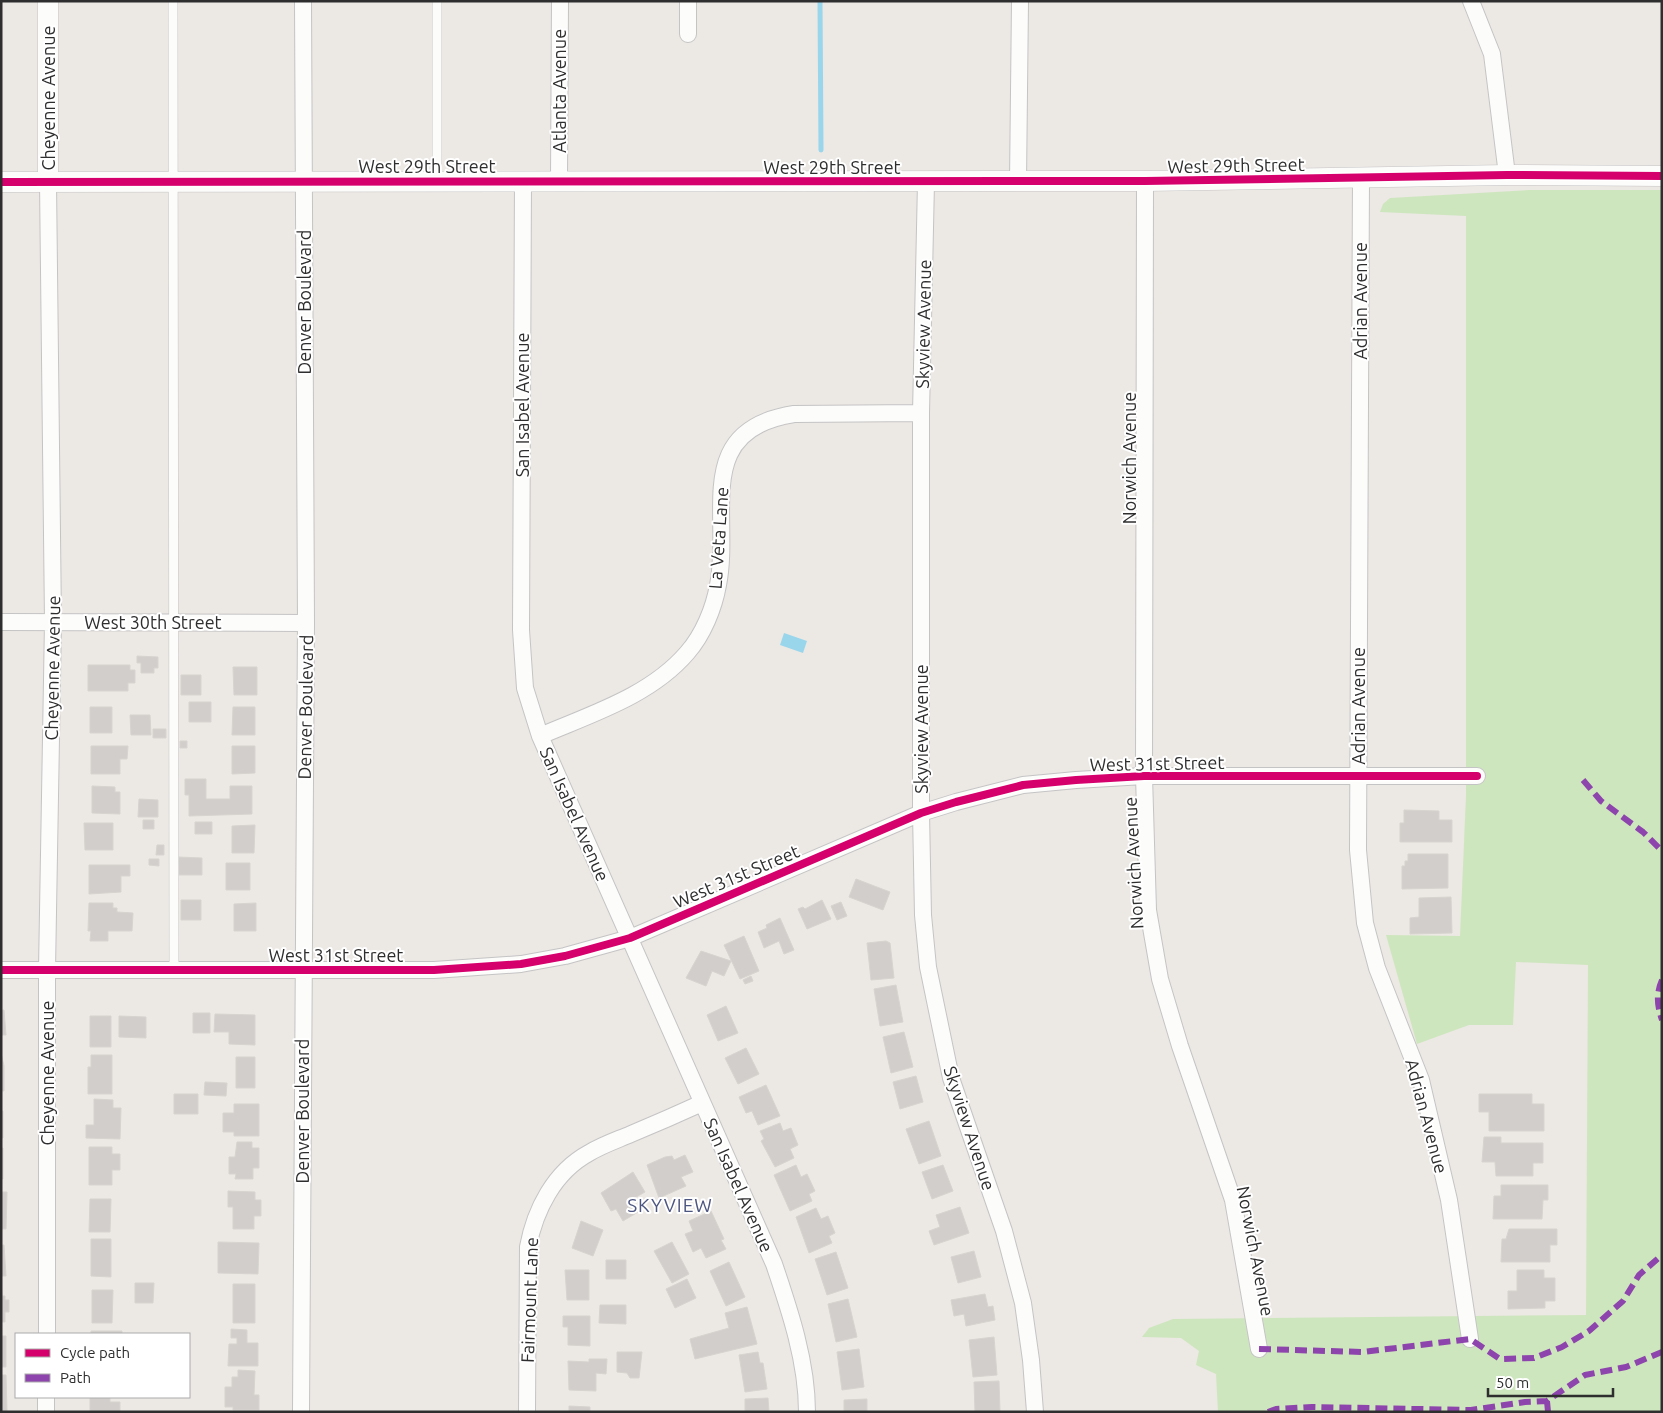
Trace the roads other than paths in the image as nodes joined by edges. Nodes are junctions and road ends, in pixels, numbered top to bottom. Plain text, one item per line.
1 (48, 1) edge
2 (173, 1) edge
3 (303, 1) edge
4 (437, 1) edge
5 (560, 1) edge
6 (688, 1) edge
7 (1020, 1) edge
8 (1471, 1) edge
9 (688, 34) dead end
10 (1507, 175) junction
11 (1662, 176) edge
12 (1361, 177) junction
13 (559, 180) junction
14 (173, 181) junction
15 (303, 181) junction
16 (437, 181) junction
17 (523, 181) junction
18 (1, 182) edge
19 (48, 182) junction
20 (926, 182) junction
21 (1018, 182) junction
22 (1145, 182) junction
23 (922, 413) junction
24 (1, 622) edge
25 (53, 622) junction
26 (175, 623) junction
27 (306, 623) junction
28 (540, 736) junction
29 (1144, 776) junction
30 (1477, 776) dead end
31 (1358, 778) junction
32 (921, 813) junction
33 (630, 938) junction
34 (1, 970) edge
35 (47, 970) junction
36 (174, 970) junction
37 (302, 970) junction
38 (702, 1103) junction
39 (46, 1333) edge
40 (1470, 1340) dead end
41 (1259, 1349) dead end
42 (46, 1398) edge
43 (46, 1412) edge
44 (301, 1412) edge
45 (527, 1412) edge
46 (807, 1412) edge
47 (1035, 1412) edge

1 - 19 street, Cheyenne Avenue
2 - 14 lane
3 - 15 street, Denver Boulevard
4 - 16 lane
5 - 13 street, Atlanta Avenue
6 - 9 street
7 - 21 street
8 - 10 street
10 - 11 street, West 29th Street
10 - 12 street, West 29th Street
12 - 22 street, West 29th Street
12 - 31 street, Adrian Avenue
13 - 17 street, West 29th Street
13 - 20 street, West 29th Street
14 - 15 street, West 29th Street
14 - 19 street, West 29th Street
14 - 26 lane
15 - 16 street, West 29th Street
15 - 27 street, Denver Boulevard
16 - 17 street, West 29th Street
17 - 28 street, San Isabel Avenue
18 - 19 street, West 29th Street
19 - 25 street, Cheyenne Avenue
20 - 21 street, West 29th Street
20 - 23 street, Skyview Avenue
21 - 22 street, West 29th Street
22 - 29 street, Norwich Avenue
23 - 28 street, La Veta Lane
23 - 32 street, Skyview Avenue
24 - 25 street, West 30th Street
25 - 26 street, West 30th Street
25 - 35 street, Cheyenne Avenue
26 - 27 street, West 30th Street
26 - 36 lane
27 - 37 street, Denver Boulevard
28 - 33 street, San Isabel Avenue
29 - 31 street, West 31st Street
29 - 32 street, West 31st Street
29 - 41 street, Norwich Avenue
30 - 31 street, West 31st Street
31 - 40 street, Adrian Avenue
32 - 33 street, West 31st Street
32 - 47 street, Skyview Avenue
33 - 37 street, West 31st Street
33 - 38 street, San Isabel Avenue
34 - 35 street, West 31st Street
35 - 36 street, West 31st Street
35 - 39 street, Cheyenne Avenue
36 - 37 street, West 31st Street
37 - 44 street, Denver Boulevard
38 - 45 street, Fairmount Lane
38 - 46 street, San Isabel Avenue
42 - 43 street

